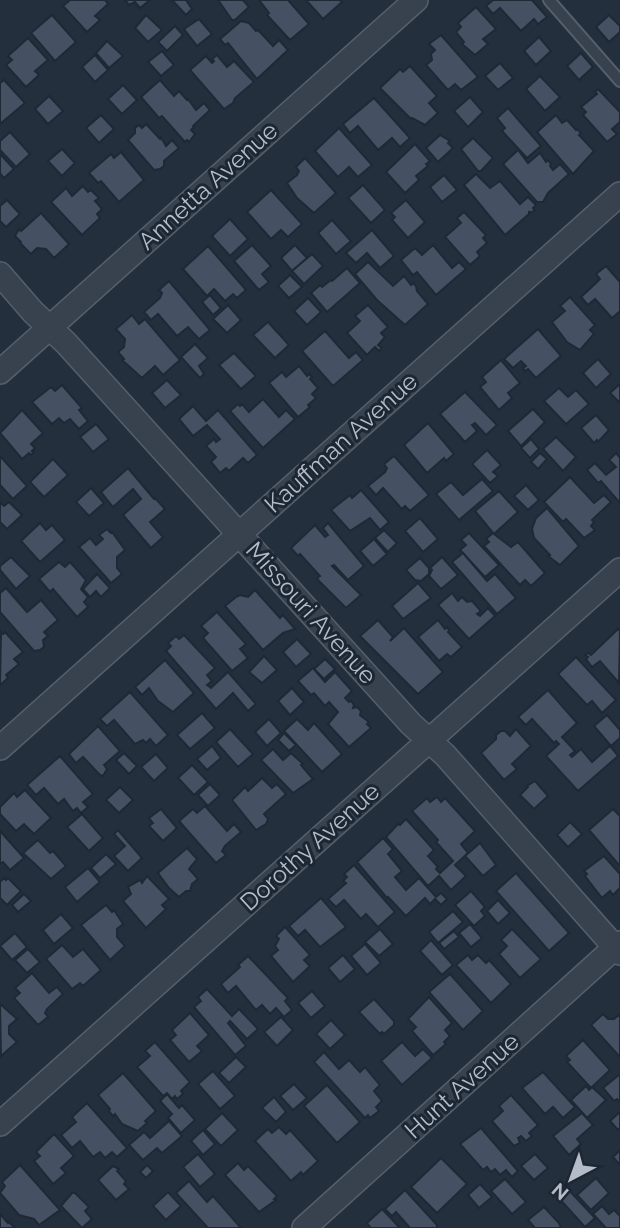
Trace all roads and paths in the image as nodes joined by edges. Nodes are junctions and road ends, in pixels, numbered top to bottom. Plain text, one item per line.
1 (416, 0) edge
2 (549, 0) edge
3 (620, 81) edge
4 (620, 194) edge
5 (0, 274) edge
6 (50, 327) junction
7 (0, 372) edge
8 (239, 534) junction
9 (620, 570) edge
10 (429, 740) junction
11 (0, 748) edge
12 (618, 948) edge
13 (0, 1124) edge
14 (304, 1228) edge

1 - 6 street, Annetta Avenue
2 - 3 lane
4 - 8 street, Kauffman Avenue
5 - 6 street, Missouri Avenue
6 - 7 street, Annetta Avenue
6 - 8 street, Missouri Avenue
8 - 10 street, Missouri Avenue
8 - 11 street, Kauffman Avenue
9 - 10 street, Dorothy Avenue
10 - 12 street, Missouri Avenue
10 - 13 street, Dorothy Avenue
12 - 14 street, Hunt Avenue

